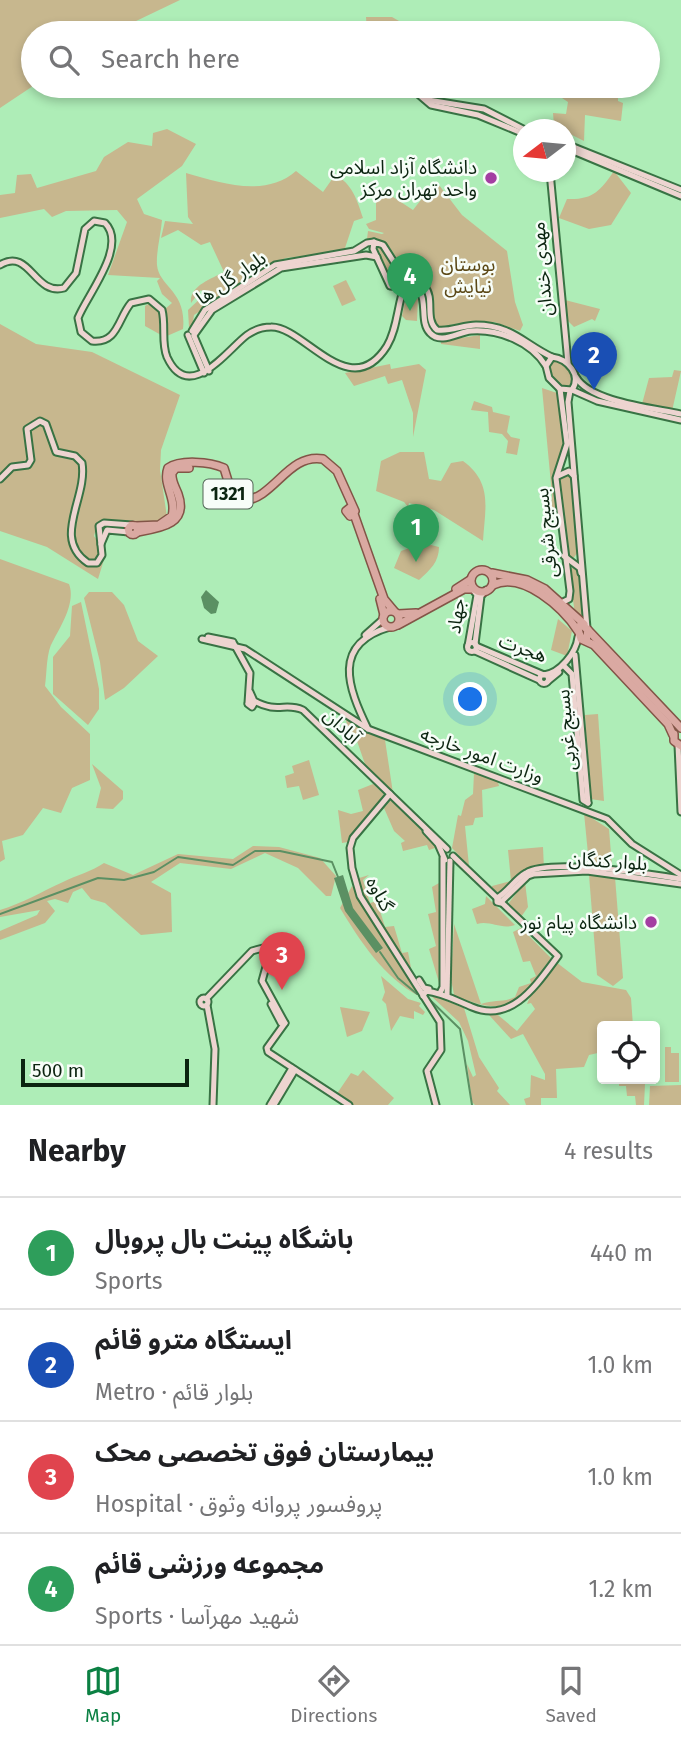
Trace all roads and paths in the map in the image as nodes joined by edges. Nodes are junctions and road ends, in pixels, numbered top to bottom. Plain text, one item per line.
1 (422, 98) edge
2 (426, 98) edge
3 (524, 132) edge
4 (576, 150) edge
5 (591, 155) junction
6 (550, 182) edge
7 (550, 182) edge
8 (681, 190) edge
9 (681, 196) edge
10 (374, 242) junction
11 (377, 257) junction
12 (0, 265) edge
13 (400, 272) junction
14 (390, 286) junction
15 (403, 287) junction
16 (398, 303) junction
17 (192, 334) junction
18 (552, 358) junction
19 (560, 358) junction
20 (568, 363) junction
21 (547, 366) junction
22 (206, 372) junction
23 (576, 377) junction
24 (560, 390) junction
25 (571, 390) junction
26 (566, 402) junction
27 (681, 414) edge
28 (681, 420) edge
29 (574, 476) junction
30 (556, 478) junction
31 (0, 479) edge
32 (351, 512) junction
33 (134, 529) joint
34 (564, 556) junction
35 (581, 556) junction
36 (492, 573) junction
37 (581, 573) junction
38 (470, 580) junction
39 (490, 587) junction
40 (473, 590) junction
41 (585, 596) junction
42 (561, 603) junction
43 (396, 612) junction
44 (384, 617) junction
45 (390, 627) junction
46 (375, 628) junction
47 (583, 629) junction
48 (585, 641) junction
49 (233, 643) junction
50 (474, 647) junction
51 (243, 652) junction
52 (575, 655) junction
53 (271, 665) junction
54 (565, 667) junction
55 (544, 679) junction
56 (356, 709) junction
57 (578, 712) junction
58 (354, 720) junction
59 (365, 728) junction
60 (681, 728) edge
61 (673, 735) junction
62 (680, 746) edge
63 (390, 794) junction
64 (586, 802) dead end
65 (681, 812) edge
66 (444, 849) junction
67 (443, 858) junction
68 (452, 859) junction
69 (681, 864) edge
70 (679, 876) edge
71 (663, 879) junction
72 (499, 901) junction
73 (416, 981) junction
74 (422, 994) junction
75 (444, 994) junction
76 (293, 1070) junction
77 (211, 1105) edge
78 (272, 1105) edge
79 (346, 1105) edge
80 (437, 1105) edge

1 - 3 main road
2 - 3 main road
4 - 5 main road
5 - 8 main road
5 - 9 main road
6 - 20 main road, مهدی خندان
7 - 19 main road, مهدی خندان
10 - 11 main road
10 - 13 main road
10 - 17 main road, بلوار گل ها
11 - 14 main road
11 - 17 main road, بلوار گل ها
12 - 22 main road
13 - 15 main road
13 - 18 main road
14 - 15 main road
14 - 16 main road
15 - 16 main road
15 - 21 main road
16 - 22 main road
17 - 22 main road
18 - 19 main road
18 - 21 main road
19 - 20 main road
20 - 23 main road
21 - 24 main road
23 - 25 main road
23 - 27 main road
24 - 25 main road
24 - 26 main road, بسیج شرقی
25 - 26 main road, بسیج شرقی
25 - 28 main road
26 - 29 main road, بسیج شرقی
26 - 30 main road, بسیج شرقی
29 - 30 main road
29 - 35 main road, بسیج شرقی
30 - 34 main road, بسیج شرقی
31 - 33 main road, 1321
32 - 33 main road, 1321
32 - 43 main road, 1321
32 - 44 main road, 1321
34 - 37 main road
34 - 42 main road, بسیج شرقی
35 - 37 main road, بسیج شرقی
35 - 41 main road, بسیج شرقی
36 - 38 main road
36 - 39 main road
36 - 42 main road
37 - 41 main road, بسیج شرقی
38 - 40 main road
38 - 43 main road
39 - 40 main road
39 - 47 main road
39 - 50 main road, جهاد
40 - 45 main road
40 - 50 main road, جهاد
41 - 47 main road, بسیج شرقی
42 - 47 main road
43 - 44 main road
43 - 45 main road
44 - 45 main road
44 - 46 main road
45 - 46 main road
45 - 56 main road
46 - 56 main road
47 - 48 main road
47 - 55 main road, هجرت
47 - 60 main road
48 - 52 main road, هجرت
48 - 61 main road
49 - 51 main road, وزارت امور خارجه
49 - 51 main road, وزارت امور خارجه
49 - 53 main road, وزارت امور خارجه
50 - 55 main road, هجرت
51 - 53 main road, وزارت امور خارجه
51 - 63 main road, آبادان
52 - 54 main road, هجرت
52 - 57 main road, بسیج غربی
53 - 58 main road, وزارت امور خارجه
54 - 55 main road, هجرت
54 - 57 main road, بسیج غربی
56 - 58 main road
56 - 59 main road
57 - 64 main road, بسیج غربی
58 - 59 main road, وزارت امور خارجه
59 - 70 main road, وزارت امور خارجه
60 - 61 main road
61 - 62 main road
62 - 65 main road
63 - 66 main road, آبادان
63 - 73 main road, گناوه
66 - 67 main road
66 - 68 main road, آبادان
67 - 68 main road
67 - 75 main road
68 - 72 main road
68 - 75 main road
69 - 70 main road
70 - 71 main road, بلوار کنگان
70 - 71 main road, بلوار کنگان
71 - 72 main road, بلوار کنگان
72 - 75 main road
73 - 74 main road, گناوه
73 - 75 main road
74 - 75 main road
74 - 80 main road
76 - 77 main road
76 - 78 main road
76 - 79 main road

